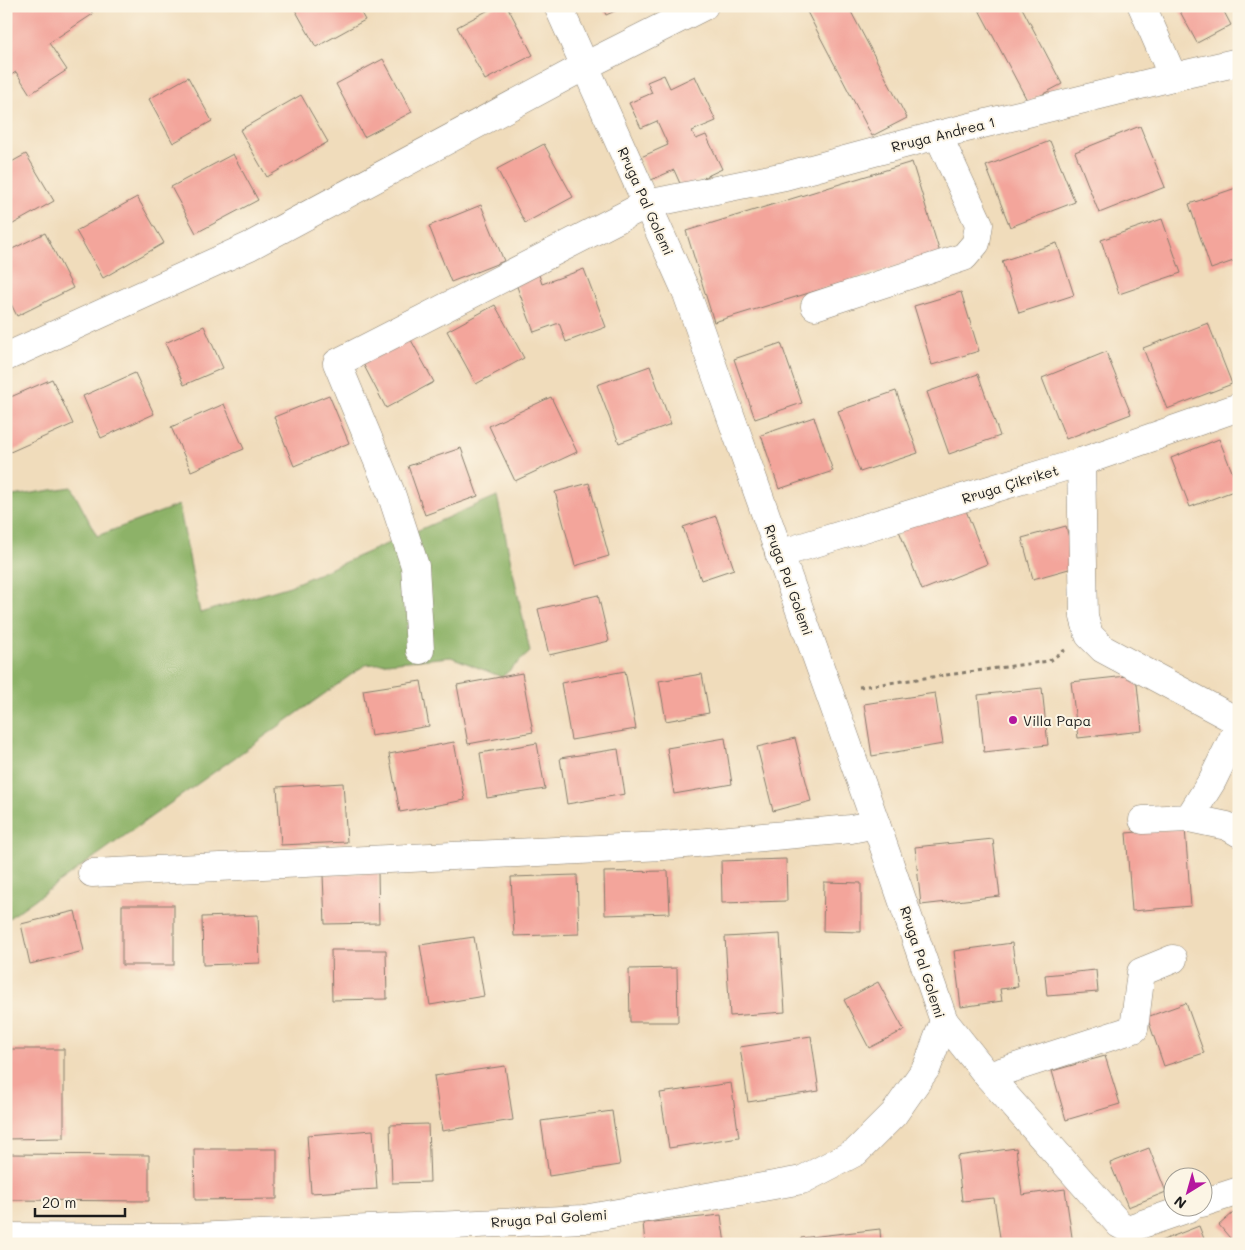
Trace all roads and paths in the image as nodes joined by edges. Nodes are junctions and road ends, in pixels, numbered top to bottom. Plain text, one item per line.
1 (558, 6) edge
2 (1142, 6) edge
3 (702, 7) edge
4 (1239, 62) edge
5 (585, 66) junction
6 (1173, 77) junction
7 (938, 135) junction
8 (647, 204) junction
9 (815, 306) dead end
10 (6, 357) edge
11 (1239, 407) edge
12 (1081, 462) junction
13 (779, 554) junction
14 (1089, 635) junction
15 (420, 650) dead end
16 (828, 691) junction
17 (1239, 722) edge
18 (1239, 726) edge
19 (1189, 818) junction
20 (1142, 820) dead end
21 (876, 824) junction
22 (1239, 833) edge
23 (92, 873) dead end
24 (1173, 959) dead end
25 (944, 1021) junction
26 (988, 1076) junction
27 (1239, 1191) edge
28 (1212, 1200) edge
29 (1162, 1217) edge
30 (6, 1237) edge

1 - 5 street, Rruga Pal Golemi
2 - 6 street
3 - 5 street
4 - 6 street, Rruga Andrea 1
5 - 8 street, Rruga Pal Golemi
5 - 10 street
6 - 7 street, Rruga Andrea 1
7 - 8 street, Rruga Andrea 1
7 - 9 street
8 - 13 street, Rruga Pal Golemi
8 - 15 street, Rruga Andrea 1
11 - 12 street, Rruga Çikriket
12 - 13 street, Rruga Çikriket
12 - 14 street
13 - 16 street, Rruga Pal Golemi
14 - 16 path
14 - 17 street
16 - 21 street, Rruga Pal Golemi
18 - 19 street
19 - 20 street
19 - 22 street
21 - 23 street
21 - 25 street, Rruga Pal Golemi
24 - 26 street
25 - 26 street
25 - 30 street, Rruga Pal Golemi
26 - 29 street
27 - 28 street

